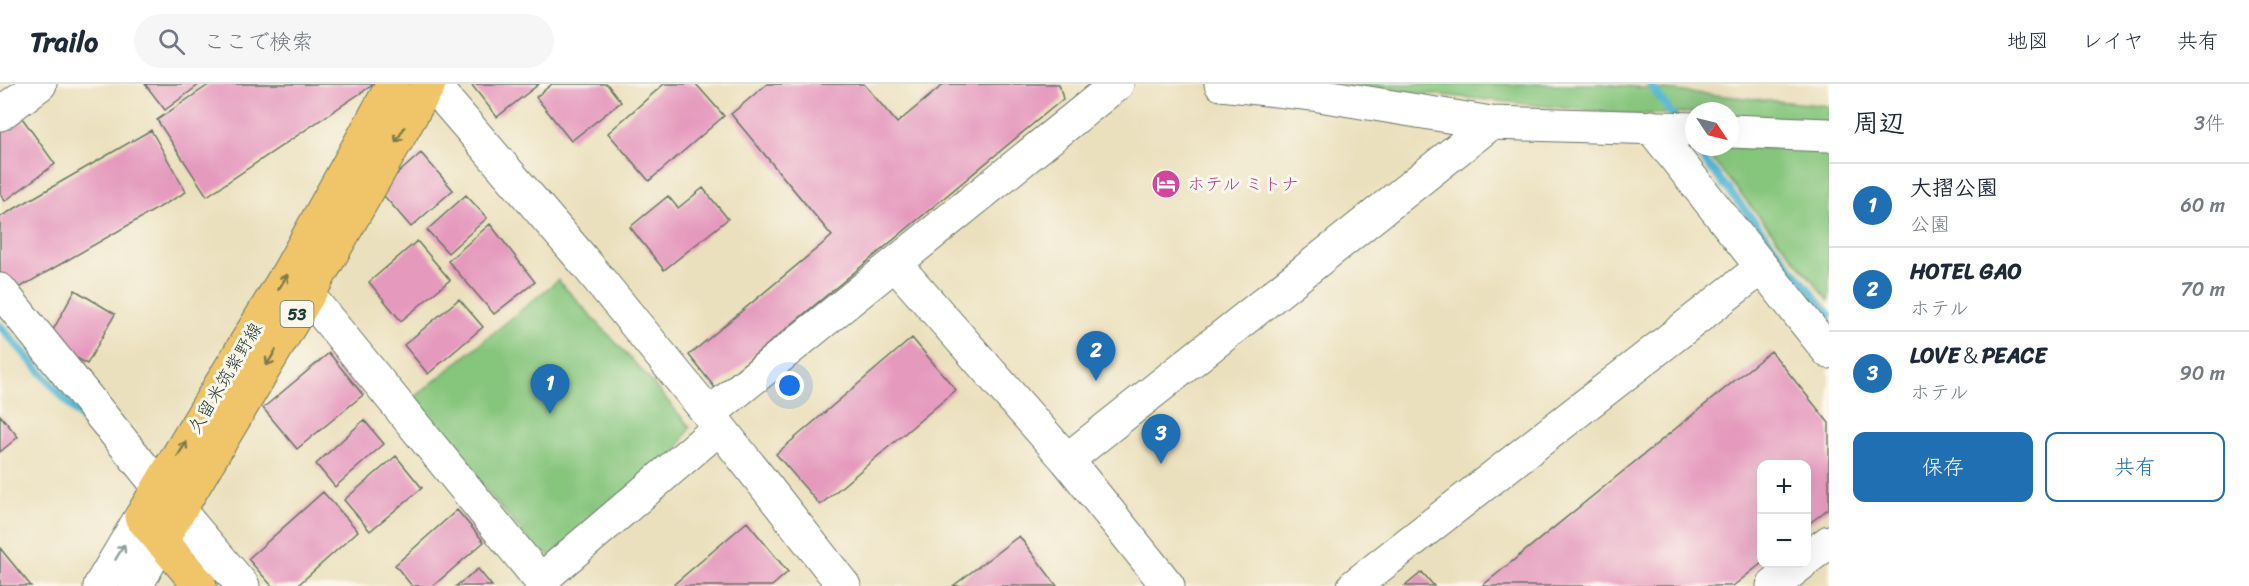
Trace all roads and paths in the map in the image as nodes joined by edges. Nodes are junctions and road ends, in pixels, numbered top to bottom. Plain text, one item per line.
1 (40, 84) edge
2 (393, 84) edge
3 (430, 84) edge
4 (1117, 84) edge
5 (1221, 84) edge
6 (1314, 89) edge
7 (0, 114) edge
8 (1491, 123) junction
9 (1651, 127) junction
10 (1685, 129) edge
11 (1739, 131) edge
12 (1829, 135) edge
13 (895, 264) junction
14 (1761, 268) junction
15 (0, 290) edge
16 (308, 295) junction
17 (1829, 352) edge
18 (714, 421) junction
19 (1068, 460) junction
20 (170, 499) junction
21 (151, 529) junction
22 (1829, 542) edge
23 (1811, 555) edge
24 (1796, 568) edge
25 (543, 583) edge
26 (100, 586) edge
27 (136, 586) edge
28 (200, 586) edge
29 (243, 586) edge
30 (844, 586) edge
31 (1168, 586) edge
32 (1354, 586) edge
33 (1773, 586) edge

1 - 7 street
20 -> 2 main road, 久留米筑紫野線 / 53
3 -> 16 main road, 久留米筑紫野線 / 53
3 - 18 street
4 - 13 street
5 - 6 street
6 - 8 street
8 - 9 street
8 - 19 street
9 - 10 street
9 - 14 street
11 - 12 street
13 - 18 street
13 - 19 street
14 - 17 street
14 - 32 street
15 - 20 street
16 -> 20 main road, 久留米筑紫野線 / 53
16 - 25 street
18 - 25 street
18 - 30 street
19 - 31 street
20 - 21 main road, 久留米筑紫野線 / 53
20 - 29 street
26 -> 21 street
21 - 27 street
21 - 28 main road
22 - 23 street
24 - 33 street

